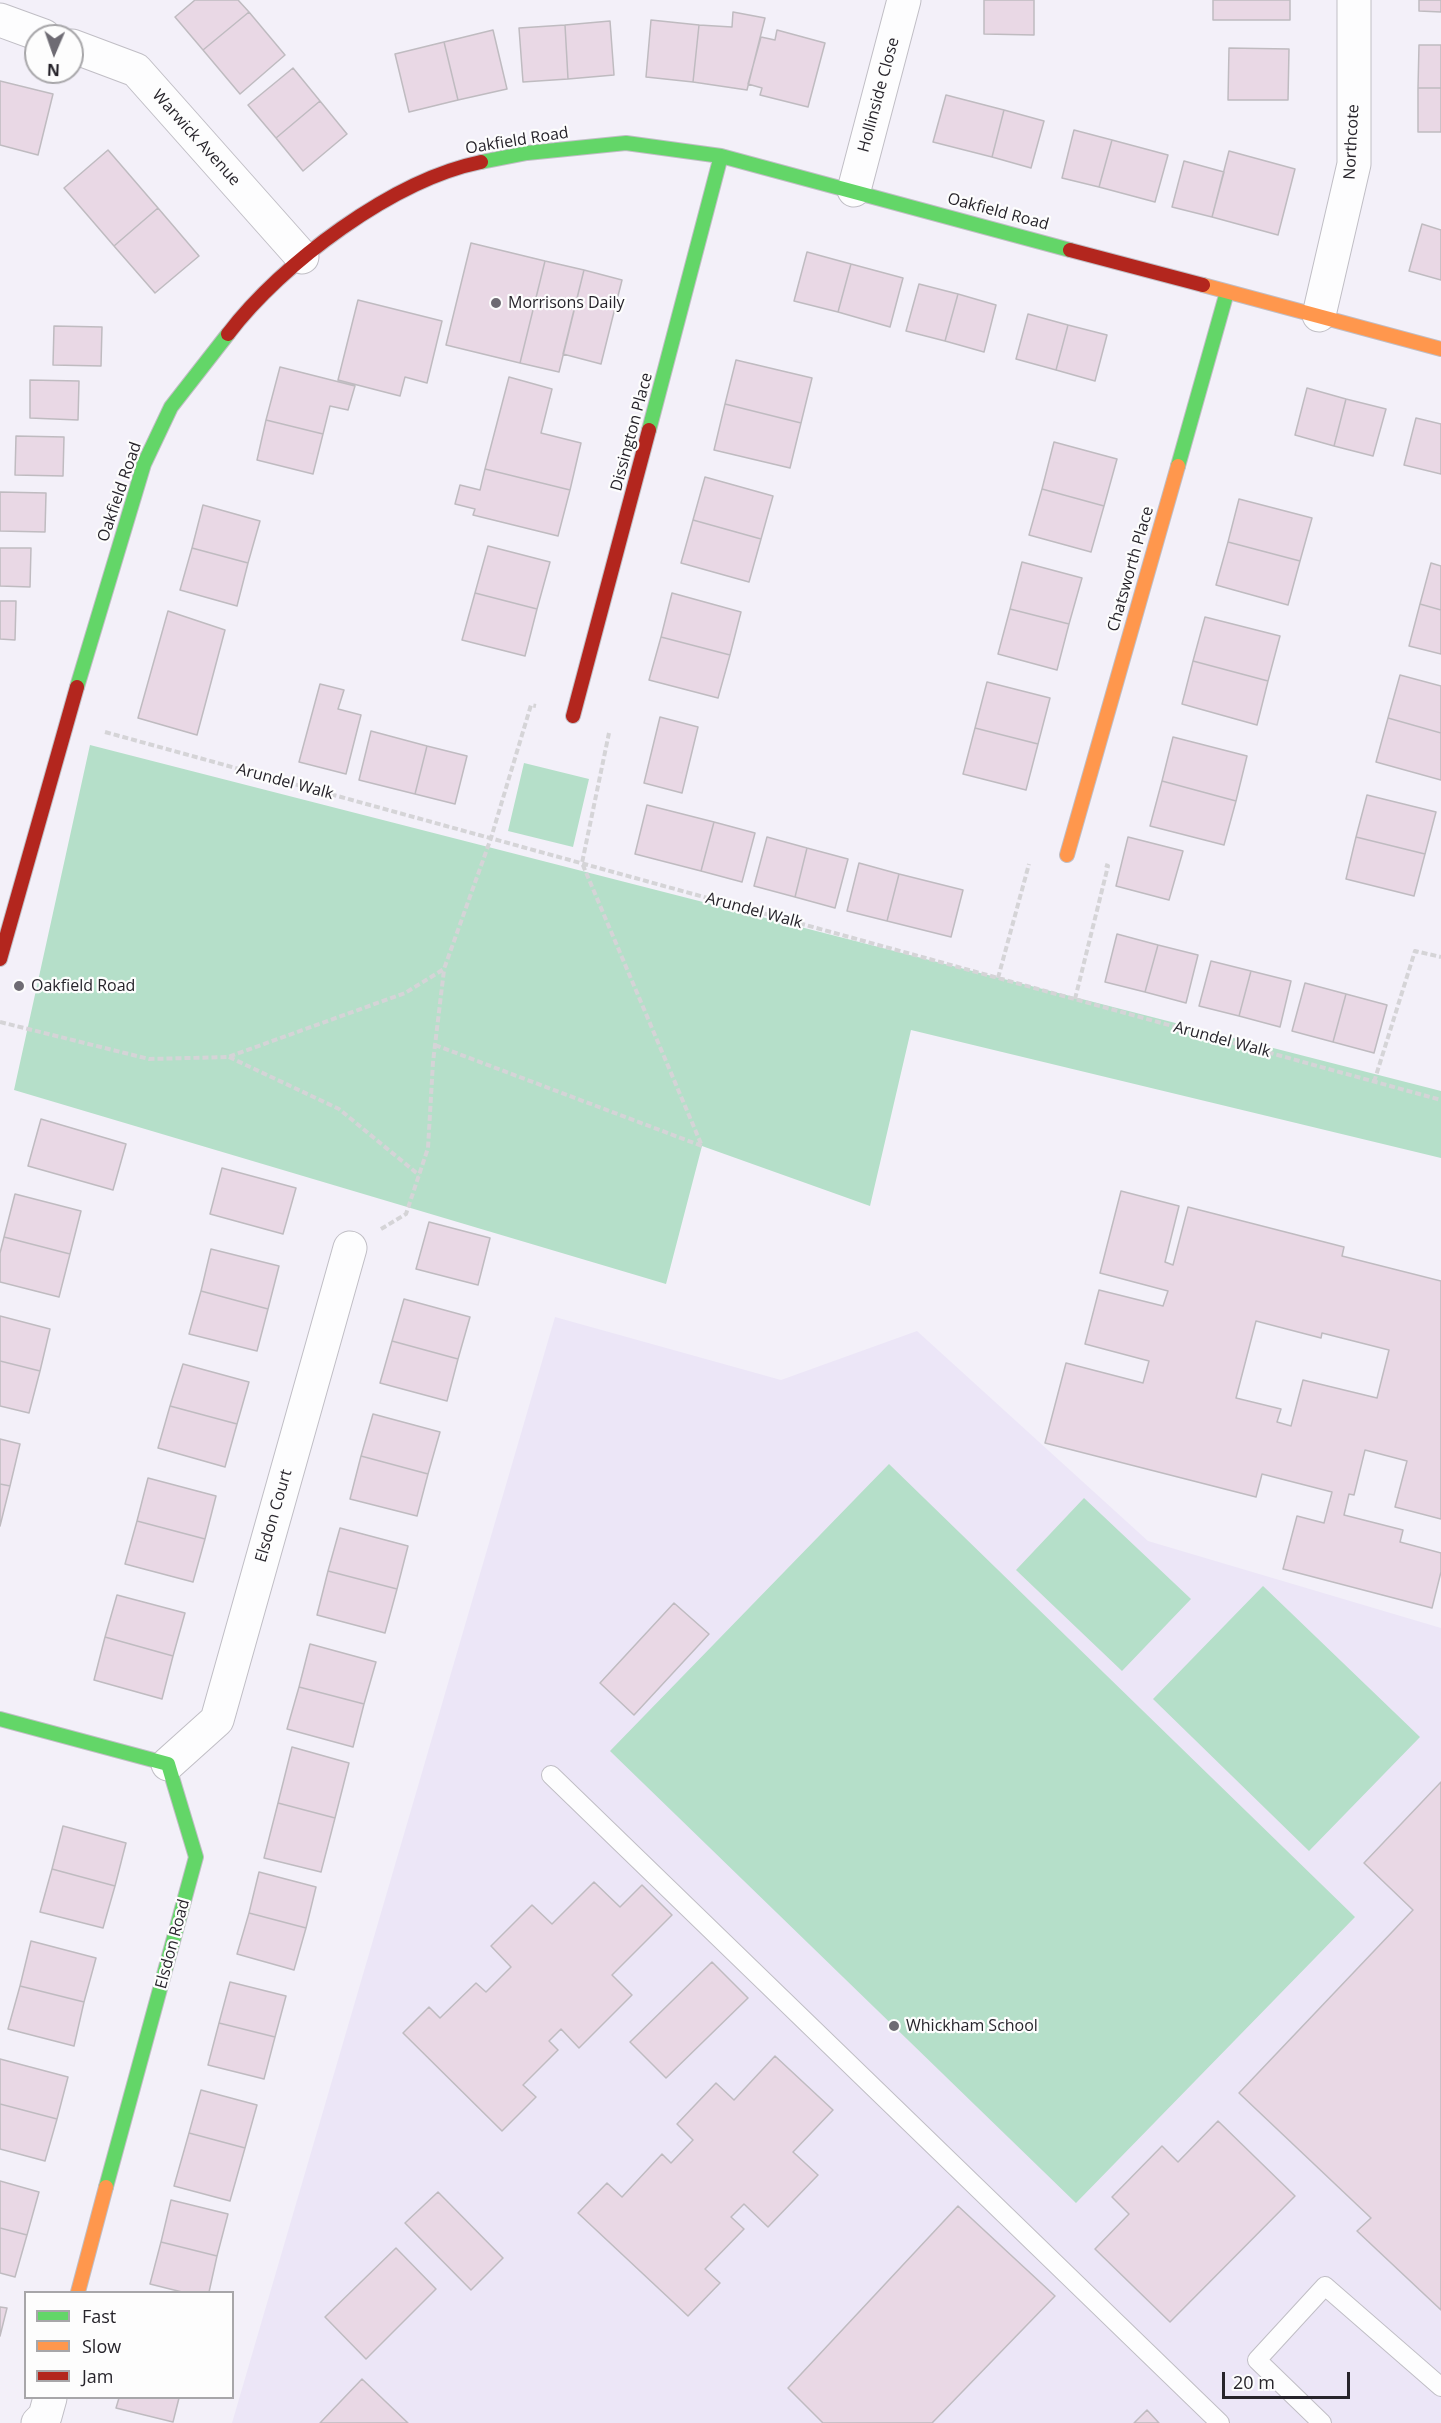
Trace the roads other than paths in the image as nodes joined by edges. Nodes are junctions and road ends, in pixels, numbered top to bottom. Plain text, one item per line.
1 (904, 0) edge
2 (1354, 0) edge
3 (0, 20) edge
4 (24, 29) edge
5 (84, 50) edge
6 (722, 156) junction
7 (854, 190) junction
8 (302, 257) junction
9 (1227, 292) junction
10 (1319, 315) junction
11 (1441, 349) edge
12 (573, 716) road end
13 (1067, 855) road end
14 (0, 958) edge
15 (350, 1248) road end
16 (0, 1719) edge
17 (168, 1764) junction
18 (551, 1775) dead end
19 (78, 2291) edge
20 (1441, 2387) edge
21 (49, 2399) edge
22 (38, 2423) edge
23 (1220, 2423) edge
24 (1322, 2423) edge

1 - 7 street, Hollinside Close
2 - 10 street, Northcote
3 - 4 street
5 - 8 street, Warwick Avenue
6 - 7 street, Oakfield Road
6 - 8 street, Oakfield Road
6 - 12 street, Dissington Place
7 - 9 street, Oakfield Road
8 - 14 street, Oakfield Road
9 - 10 street, Oakfield Road
9 - 13 street, Chatsworth Place
10 - 11 street, Oakfield Road
15 - 17 street, Elsdon Court
16 - 17 street
17 - 19 street, Elsdon Road
18 - 23 lane
20 - 24 lane
21 - 22 street

